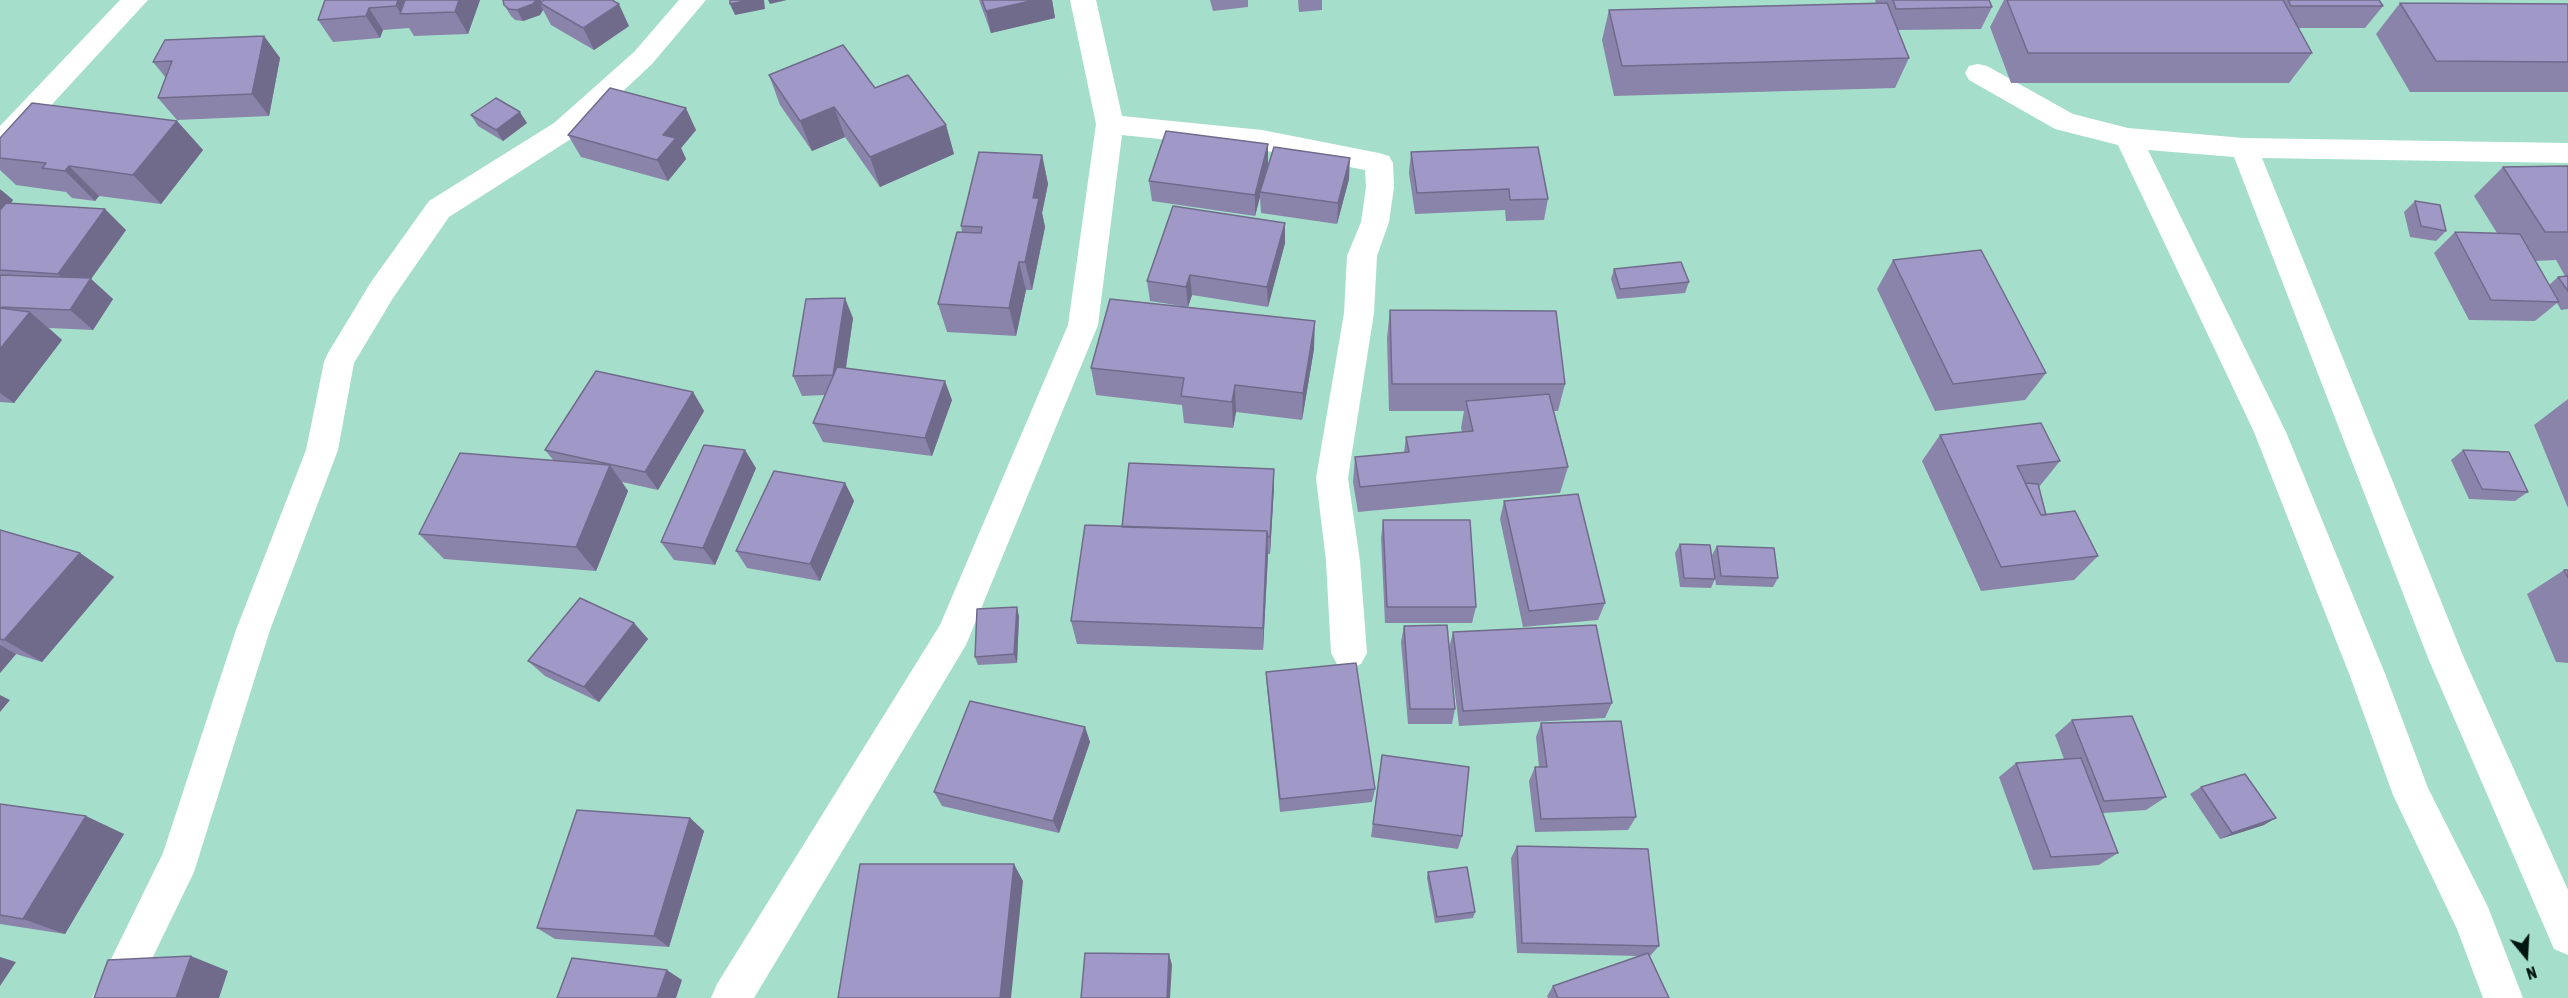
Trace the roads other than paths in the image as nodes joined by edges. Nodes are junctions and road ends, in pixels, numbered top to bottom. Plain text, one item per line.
1 (135, 0) edge
2 (693, 0) edge
3 (1083, 0) edge
4 (1978, 74) dead end
5 (1110, 124) junction
6 (2128, 138) junction
7 (0, 143) edge
8 (2244, 148) junction
9 (2568, 153) edge
10 (1349, 652) dead end
11 (2568, 935) edge
12 (112, 998) edge
13 (731, 998) edge
14 (2503, 998) edge

1 - 7 street
2 - 12 street
3 - 5 street
4 - 6 street
5 - 10 street
5 - 13 street
6 - 8 street
6 - 14 street
8 - 9 street
8 - 11 street

